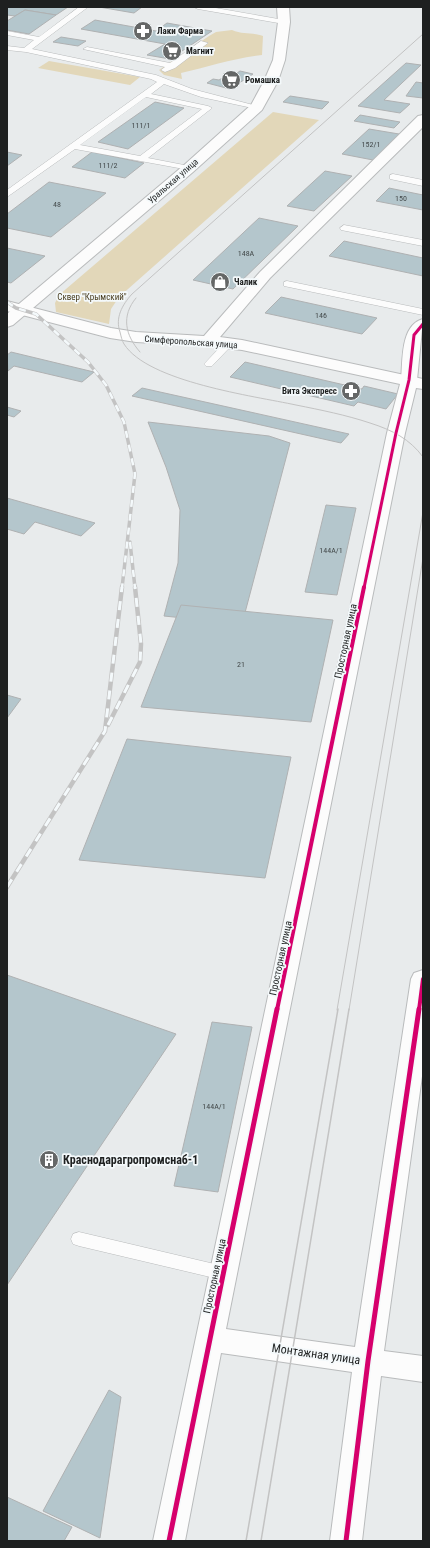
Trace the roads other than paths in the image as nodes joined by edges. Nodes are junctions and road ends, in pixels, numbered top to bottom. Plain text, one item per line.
1 (84, 7) edge
2 (198, 7) edge
3 (278, 7) edge
4 (283, 7) edge
5 (282, 22) junction
6 (7, 33) edge
7 (40, 39) junction
8 (204, 43) dead end
9 (7, 48) edge
10 (87, 49) dead end
11 (26, 50) junction
12 (172, 66) junction
13 (154, 77) junction
14 (162, 82) junction
15 (145, 95) junction
16 (253, 106) junction
17 (423, 119) edge
18 (74, 146) junction
19 (142, 159) junction
20 (181, 167) junction
21 (393, 177) dead end
22 (423, 183) edge
23 (7, 194) edge
24 (344, 228) dead end
25 (423, 243) edge
26 (287, 284) dead end
27 (13, 310) edge
28 (423, 312) edge
29 (7, 322) edge
30 (423, 324) edge
31 (208, 341) junction
32 (228, 344) junction
33 (209, 364) dead end
34 (416, 382) edge
35 (423, 979) edge
36 (80, 1239) dead end
37 (222, 1273) junction
38 (209, 1339) junction
39 (368, 1361) junction
40 (423, 1369) edge
41 (169, 1541) edge
42 (346, 1541) edge

1 - 7 lane
2 - 5 lane
3 - 5 street, Уральская улица
4 - 5 street, Уральская улица
5 - 16 street, Уральская улица
6 - 7 lane
7 - 11 lane
8 - 12 lane
9 - 11 lane
10 - 12 lane
11 - 13 lane
12 - 13 lane
13 - 14 lane
14 - 15 lane
14 - 16 lane
15 - 18 lane
15 - 19 lane
16 - 20 street, Уральская улица
16 - 27 street, Уральская улица
17 - 31 street
18 - 19 lane
18 - 23 lane
19 - 20 lane
20 - 27 street, Уральская улица
21 - 22 lane
24 - 25 lane
26 - 28 lane
27 - 29 street, Уральская улица
27 - 31 street, Симферопольская улица
30 - 34 street, Просторная улица
31 - 32 street, Симферопольская улица
32 - 33 lane
32 - 34 street, Симферопольская улица
34 - 37 street, Просторная улица
35 - 39 street
36 - 37 lane
37 - 38 street, Просторная улица
38 - 39 street, Монтажная улица
38 - 41 street, Просторная улица
39 - 40 street, Монтажная улица
39 - 42 street

